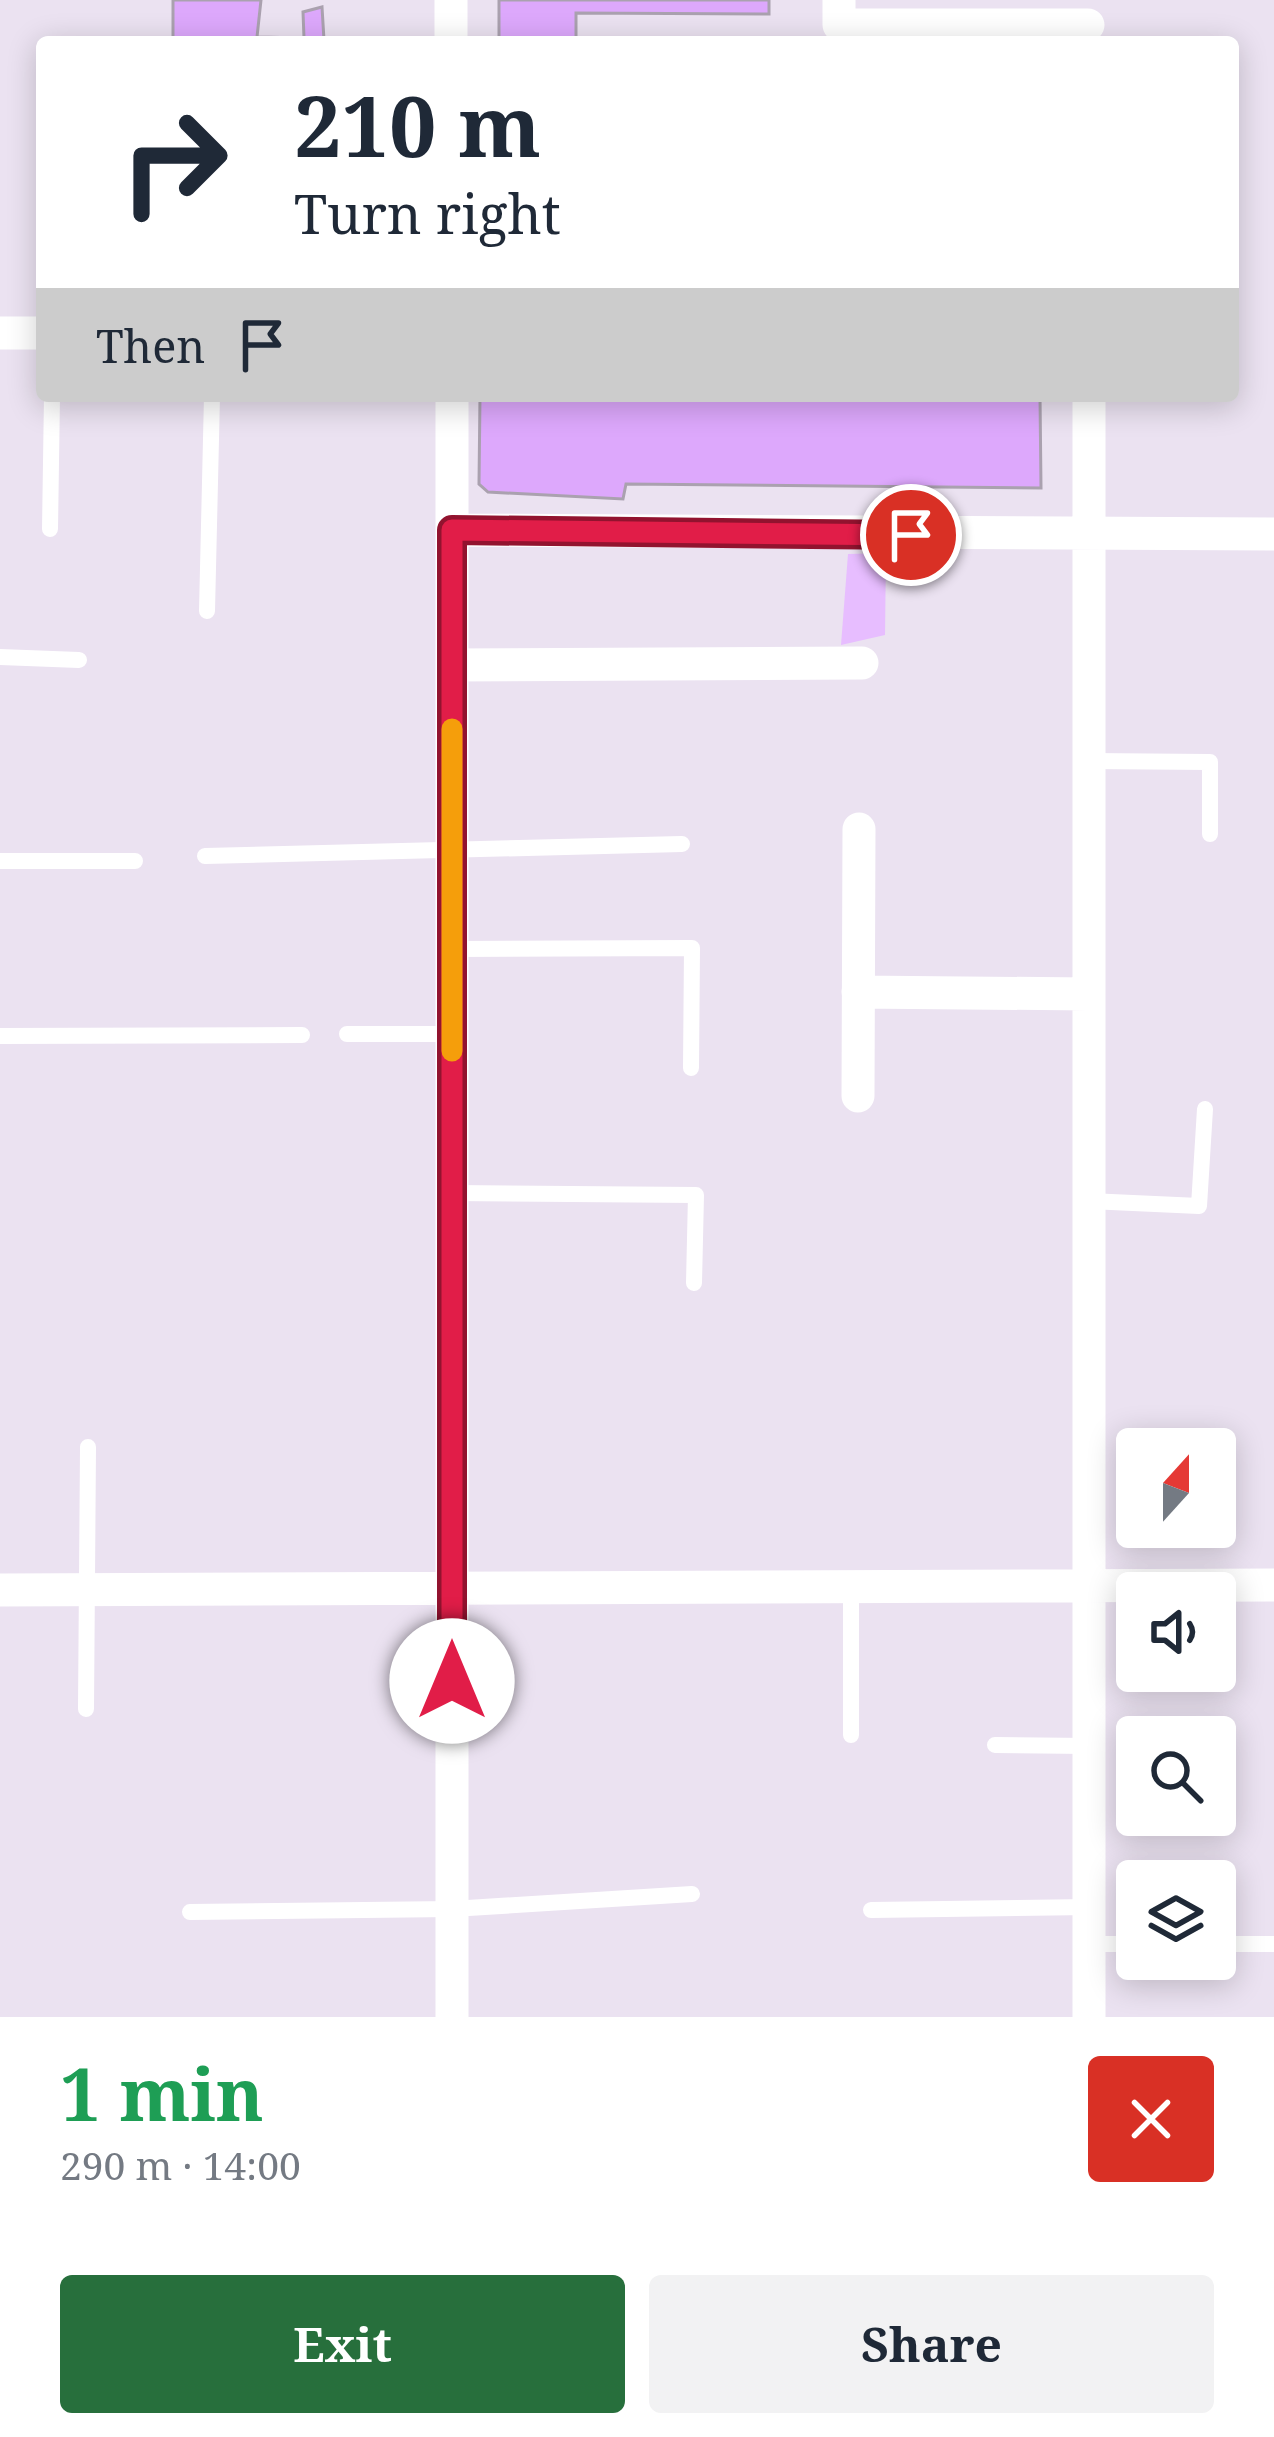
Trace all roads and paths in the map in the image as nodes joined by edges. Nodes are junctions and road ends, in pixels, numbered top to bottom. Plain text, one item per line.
1 (451, 0) edge
2 (839, 0) edge
3 (1088, 22) edge
4 (451, 36) edge
5 (0, 333) edge
6 (36, 333) edge
7 (52, 402) edge
8 (212, 402) edge
9 (452, 402) edge
10 (1089, 402) edge
11 (50, 529) dead end
12 (452, 530) junction
13 (1274, 534) edge
14 (1089, 537) junction
15 (207, 611) dead end
16 (0, 657) edge
17 (79, 660) dead end
18 (862, 664) dead end
19 (452, 665) junction
20 (1089, 761) junction
21 (859, 829) dead end
22 (1210, 834) dead end
23 (682, 844) dead end
24 (452, 849) junction
25 (206, 856) dead end
26 (0, 861) edge
27 (135, 861) dead end
28 (452, 949) junction
29 (858, 992) junction
30 (1089, 994) junction
31 (347, 1034) dead end
32 (452, 1034) junction
33 (0, 1036) edge
34 (302, 1036) dead end
35 (691, 1068) dead end
36 (858, 1096) dead end
37 (1205, 1109) dead end
38 (452, 1193) junction
39 (1089, 1202) junction
40 (694, 1283) dead end
41 (88, 1447) dead end
42 (1274, 1585) edge
43 (851, 1588) junction
44 (1089, 1588) junction
45 (452, 1589) junction
46 (0, 1590) edge
47 (86, 1590) junction
48 (86, 1709) dead end
49 (850, 1735) dead end
50 (995, 1745) dead end
51 (1089, 1746) junction
52 (692, 1894) dead end
53 (1089, 1907) junction
54 (452, 1910) junction
55 (871, 1910) dead end
56 (190, 1912) dead end
57 (1089, 1944) junction
58 (1116, 1944) edge
59 (1236, 1944) edge
60 (1274, 1944) edge
61 (452, 2017) edge
62 (1089, 2017) edge

1 - 4 street
2 - 3 street
5 - 6 street
7 - 11 lane
8 - 15 lane
9 - 12 street
10 - 14 street
12 - 14 street
12 - 19 street
13 - 14 street
14 - 20 street
16 - 17 lane
18 - 19 street
19 - 24 street
20 - 22 lane
20 - 30 street
21 - 29 street
23 - 24 lane
24 - 25 lane
24 - 28 street
26 - 27 lane
28 - 32 street
28 - 35 lane
29 - 30 street
29 - 36 street
30 - 39 street
31 - 32 lane
32 - 38 street
33 - 34 lane
37 - 39 lane
38 - 40 lane
38 - 45 street
39 - 44 street
41 - 47 lane
42 - 44 street
43 - 44 street
43 - 45 street
43 - 49 lane
44 - 51 street
45 - 47 street
45 - 54 street
46 - 47 street
47 - 48 lane
50 - 51 lane
51 - 53 street
52 - 54 lane
53 - 55 lane
53 - 57 street
54 - 56 lane
54 - 61 street
57 - 58 lane
57 - 62 street
59 - 60 lane

